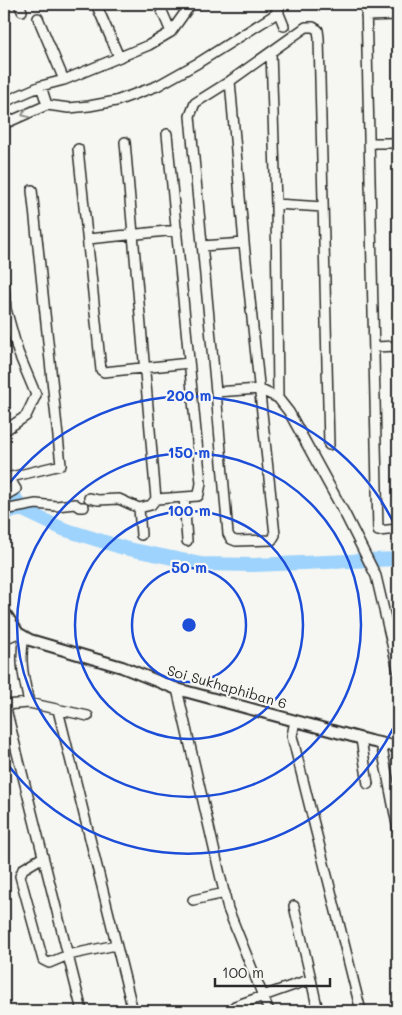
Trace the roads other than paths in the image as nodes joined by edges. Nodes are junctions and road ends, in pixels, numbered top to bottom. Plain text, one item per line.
1 (96, 4) edge
2 (159, 4) edge
3 (191, 4) edge
4 (366, 4) edge
5 (277, 8) edge
6 (398, 15) edge
7 (366, 16) junction
8 (38, 18) dead end
9 (284, 26) dead end
10 (171, 32) junction
11 (271, 52) junction
12 (118, 57) junction
13 (64, 80) junction
14 (230, 81) junction
15 (41, 86) junction
16 (4, 102) edge
17 (47, 105) junction
18 (4, 124) edge
19 (167, 134) dead end
20 (125, 142) dead end
21 (398, 142) edge
22 (369, 143) junction
23 (78, 149) dead end
24 (32, 190) dead end
25 (276, 204) junction
26 (323, 207) junction
27 (177, 230) junction
28 (132, 234) junction
29 (88, 239) junction
30 (244, 242) junction
31 (202, 246) junction
32 (4, 284) edge
33 (398, 346) edge
34 (374, 347) junction
35 (189, 363) junction
36 (144, 367) junction
37 (259, 389) junction
38 (216, 392) junction
39 (278, 398) junction
40 (4, 431) edge
41 (329, 445) dead end
42 (5, 495) edge
43 (184, 497) junction
44 (156, 499) junction
45 (140, 508) junction
46 (7, 509) edge
47 (398, 529) edge
48 (141, 535) dead end
49 (187, 541) dead end
50 (4, 612) edge
51 (21, 635) junction
52 (4, 639) edge
53 (398, 670) edge
54 (177, 689) junction
55 (29, 703) junction
56 (4, 705) edge
57 (58, 710) junction
58 (88, 716) dead end
59 (296, 721) junction
60 (361, 739) junction
61 (381, 743) junction
62 (398, 747) edge
63 (368, 784) dead end
64 (398, 830) edge
65 (43, 857) junction
66 (224, 893) junction
67 (193, 900) dead end
68 (294, 906) dead end
69 (116, 945) junction
70 (68, 955) junction
71 (311, 979) junction
72 (262, 995) junction
73 (82, 1011) edge
74 (133, 1011) edge
75 (230, 1011) edge
76 (269, 1011) edge
77 (318, 1011) edge
78 (361, 1011) edge

1 - 12 street
2 - 10 street
3 - 10 street
4 - 7 street
5 - 9 street
5 - 17 street
6 - 7 street
7 - 22 street
8 - 13 street
10 - 12 street
11 - 14 street
11 - 25 street
11 - 26 street
12 - 13 street
13 - 15 street
14 - 30 street
14 - 31 street
15 - 16 street
15 - 17 street
17 -> 18 street
19 - 27 street
20 - 28 street
21 - 22 street
22 - 34 street
23 - 29 street
24 - 42 street
25 - 26 street
25 - 39 street
26 - 41 street
27 - 28 street
27 - 35 street
28 - 29 street
28 - 36 street
29 - 36 street
30 - 31 street
30 - 37 street
31 - 38 street
32 - 40 street
33 - 34 street
34 - 47 street
35 - 36 street
35 - 43 street
36 - 44 street
37 - 38 street
37 - 38 street
37 - 39 street
39 - 53 street
43 - 44 street
43 - 49 street
44 - 45 street
45 - 46 street
45 - 48 street
50 - 51 street
51 - 52 street
51 - 54 street, Soi Sukhaphiban 6
51 - 55 street
54 - 59 street, Soi Sukhaphiban 6
54 - 66 street
55 - 56 street
55 - 57 street
56 - 65 street
57 - 58 street
57 - 69 street
59 - 60 street, Soi Sukhaphiban 6
59 - 78 street
60 - 61 street, Soi Sukhaphiban 6
60 - 63 street
61 - 62 street, Soi Sukhaphiban 6
61 - 64 street
65 - 70 street
65 - 70 street
66 - 67 street
66 - 72 street
68 - 71 street
69 - 70 street
69 - 74 street
70 - 73 street
71 - 72 street
71 - 77 street
72 - 75 street
72 - 76 street

